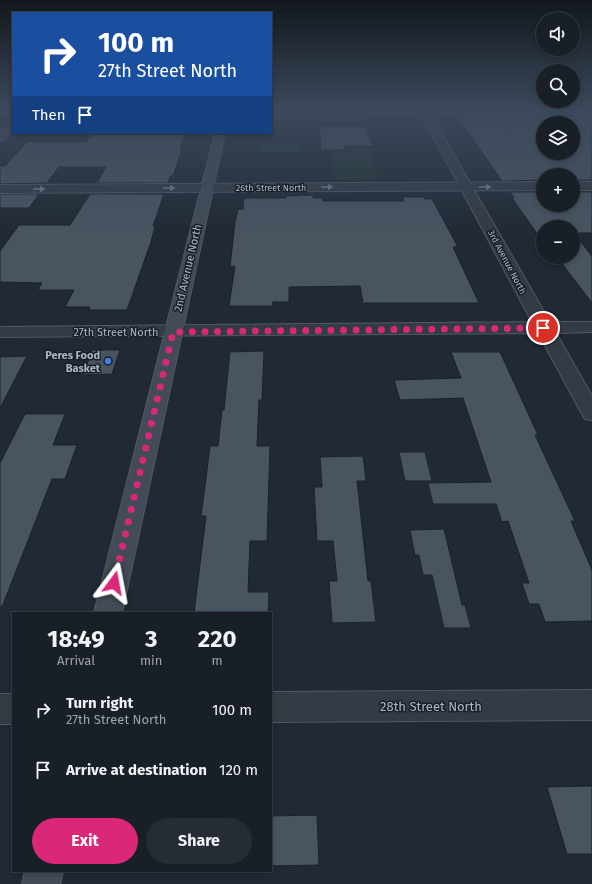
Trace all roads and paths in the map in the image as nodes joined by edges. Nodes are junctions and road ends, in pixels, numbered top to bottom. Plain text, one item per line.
1 (215, 151) edge
2 (446, 151) edge
3 (536, 186) edge
4 (580, 186) edge
5 (592, 186) edge
6 (467, 187) junction
7 (206, 188) junction
8 (0, 189) edge
9 (592, 327) edge
10 (543, 328) junction
11 (0, 332) edge
12 (173, 332) junction
13 (592, 414) edge
14 (108, 612) edge
15 (592, 705) edge
16 (272, 707) edge
17 (0, 709) edge
18 (12, 709) edge
19 (44, 872) edge
20 (41, 884) edge

1 - 7 main road, 2nd Avenue North
2 - 6 street, 3rd Avenue North
6 -> 3 street, 26th Street North
4 - 5 street
7 -> 6 street, 26th Street North
6 - 10 street, 3rd Avenue North
8 -> 7 street, 26th Street North
7 - 12 main road, 2nd Avenue North
9 - 10 street, 27th Street North
10 - 12 street, 27th Street North
10 - 13 street, 3rd Avenue North
11 - 12 street, 27th Street North
12 - 14 main road, 2nd Avenue North
15 - 16 street, 28th Street North
17 - 18 street
19 - 20 main road

